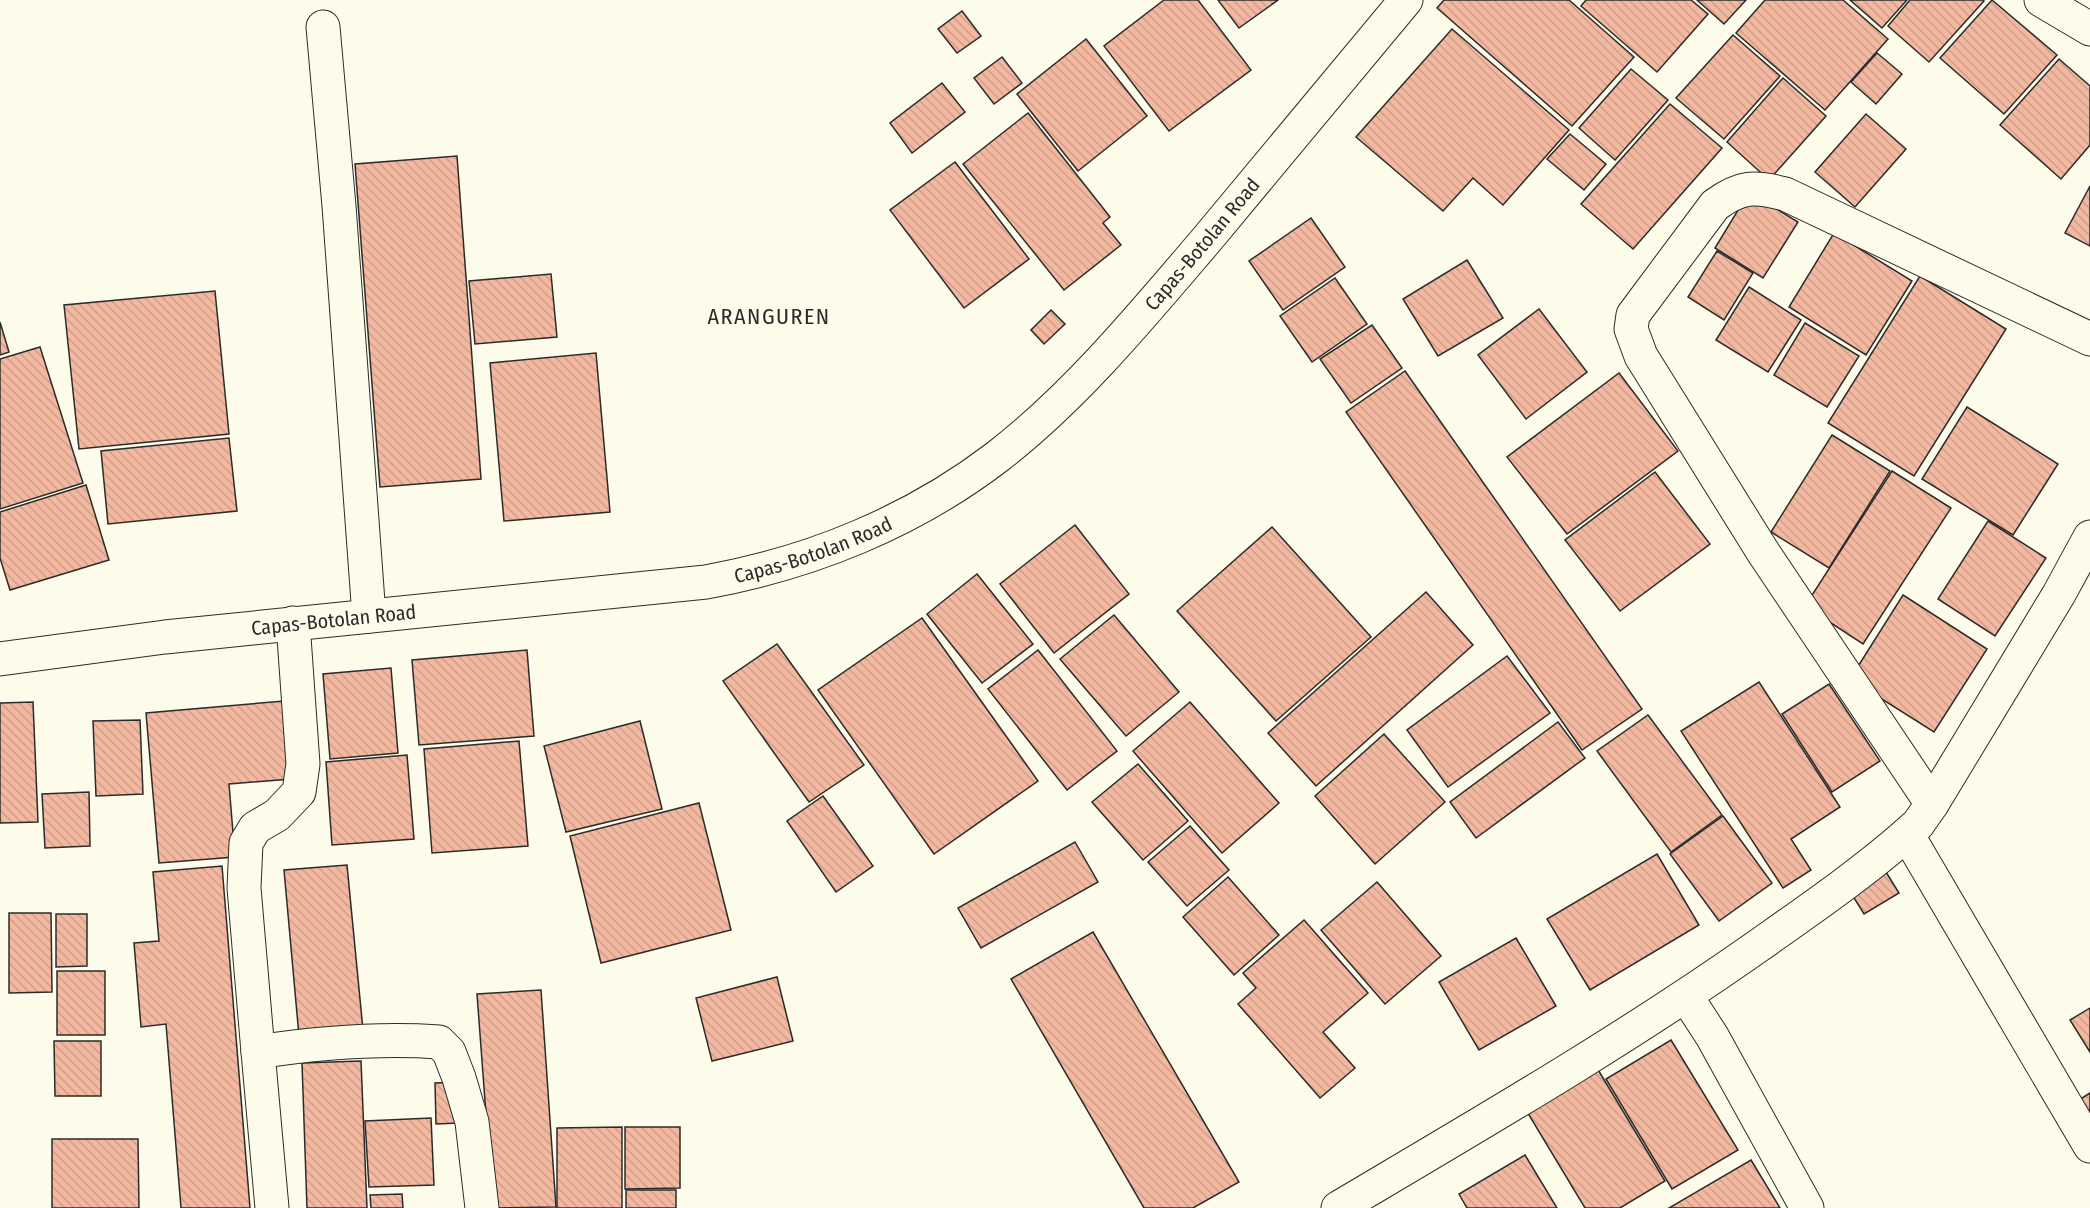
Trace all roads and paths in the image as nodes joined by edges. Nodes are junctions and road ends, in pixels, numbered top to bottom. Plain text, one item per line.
1 (1406, 0) edge
2 (2041, 0) edge
3 (323, 27) dead end
4 (2090, 29) edge
5 (2090, 339) edge
6 (2088, 544) edge
7 (369, 616) junction
8 (293, 624) junction
9 (0, 659) edge
10 (1932, 804) junction
11 (1906, 834) junction
12 (1686, 996) junction
13 (258, 1052) junction
14 (2090, 1146) edge
15 (272, 1208) edge
16 (483, 1208) edge
17 (1338, 1208) edge
18 (1807, 1208) edge

1 - 7 street, Capas-Botolan Road
2 - 4 street
3 - 7 street
5 - 10 street
6 - 10 street
7 - 8 street, Capas-Botolan Road
8 - 9 street, Capas-Botolan Road
8 - 13 street
10 - 11 street
11 - 12 street
11 - 14 street
12 - 17 street
12 - 18 street
13 - 15 street
13 - 16 street

